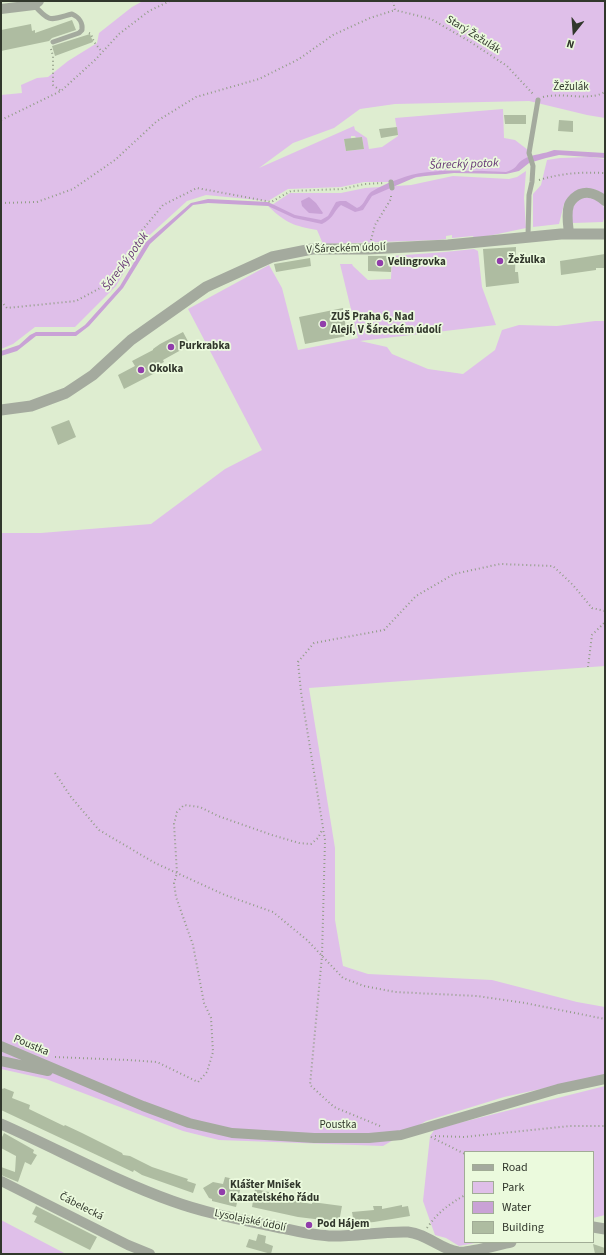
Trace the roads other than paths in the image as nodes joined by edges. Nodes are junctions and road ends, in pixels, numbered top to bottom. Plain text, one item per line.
1 (37, 3) edge
2 (1, 9) edge
3 (53, 42) road end
4 (538, 100) road end
5 (391, 182) road end
6 (392, 188) road end
7 (602, 197) edge
8 (569, 233) junction
9 (605, 234) edge
10 (528, 236) junction
11 (1, 410) edge
12 (1, 1046) edge
13 (1, 1061) edge
14 (73, 1076) junction
15 (605, 1079) edge
16 (1, 1124) edge
17 (1, 1181) edge
18 (594, 1227) edge
19 (605, 1229) edge
20 (506, 1243) edge
21 (457, 1253) edge
22 (150, 1254) edge

1 - 2 street
1 - 3 lane
4 - 10 lane
5 - 6 lane
7 - 8 street
8 - 9 street, V Šáreckém údolí
8 - 10 street, V Šáreckém údolí
10 - 11 street, V Šáreckém údolí
12 - 14 street, Poustka
13 - 14 street, Poustka
14 - 15 street, Poustka
16 - 21 street, Lysolajské údolí
17 - 22 street, Čábelecká
18 - 19 street
20 - 21 street, Lysolajské údolí

